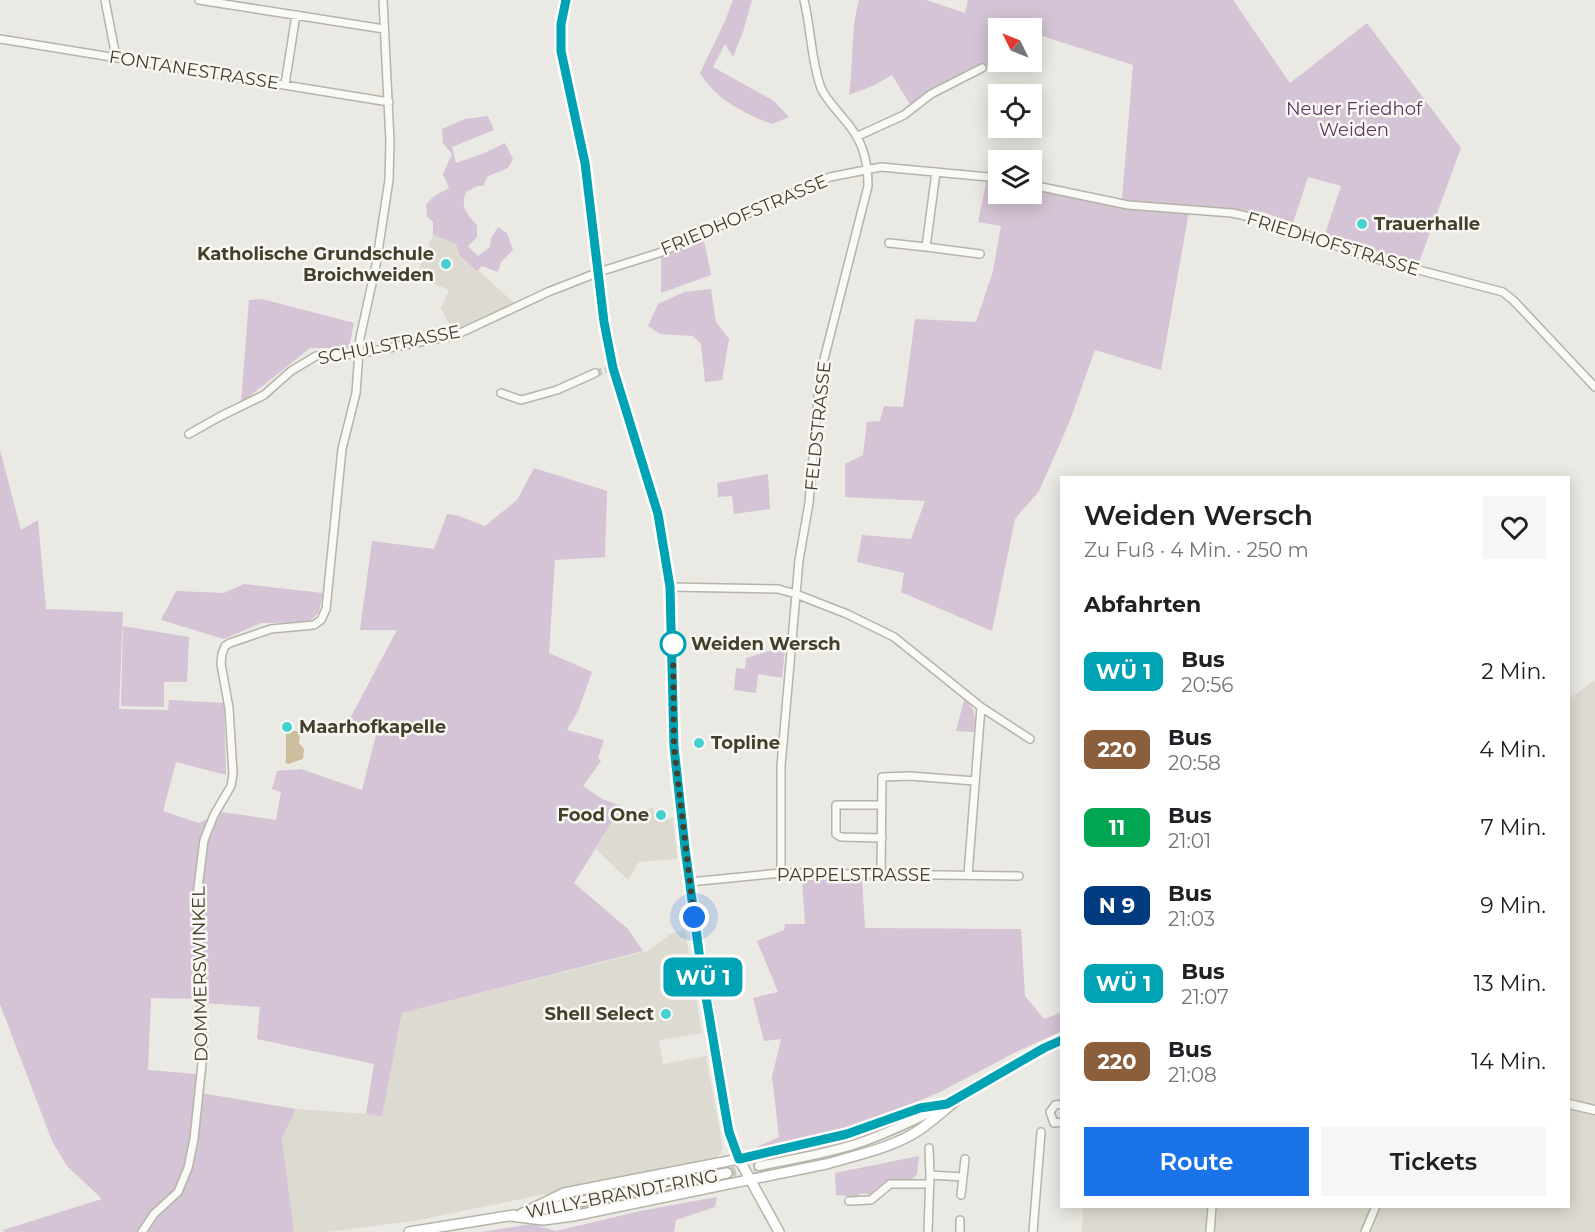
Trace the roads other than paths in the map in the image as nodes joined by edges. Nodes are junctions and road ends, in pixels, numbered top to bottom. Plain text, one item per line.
1 (105, 0) edge
2 (199, 0) edge
3 (383, 0) edge
4 (566, 0) edge
5 (804, 0) edge
6 (252, 4) edge
7 (296, 15) junction
8 (384, 29) junction
9 (0, 39) edge
10 (116, 57) junction
11 (982, 68) dead end
12 (285, 84) junction
13 (389, 102) junction
14 (858, 135) junction
15 (868, 170) junction
16 (936, 172) junction
17 (988, 177) edge
18 (1042, 187) edge
19 (890, 243) dead end
20 (926, 247) junction
21 (980, 254) dead end
22 (599, 272) junction
23 (358, 354) junction
24 (595, 373) tunnel mouth
25 (1595, 387) edge
26 (501, 393) dead end
27 (189, 434) dead end
28 (670, 587) junction
29 (796, 594) junction
30 (981, 707) junction
31 (1030, 739) dead end
32 (975, 781) junction
33 (882, 806) junction
34 (882, 838) junction
35 (781, 873) junction
36 (881, 875) junction
37 (968, 875) junction
38 (1019, 876) dead end
39 (689, 882) junction
40 (1060, 1041) edge
41 (960, 1096) junction
42 (947, 1104) junction
43 (1060, 1104) edge
44 (1570, 1104) edge
45 (1595, 1110) edge
46 (1060, 1122) edge
47 (1041, 1132) dead end
48 (929, 1148) dead end
49 (739, 1159) junction
50 (965, 1159) dead end
51 (759, 1166) tunnel mouth
52 (727, 1173) tunnel mouth
53 (930, 1175) junction
54 (963, 1177) junction
55 (749, 1179) junction
56 (930, 1184) junction
57 (962, 1196) dead end
58 (849, 1201) dead end
59 (1212, 1208) edge
60 (1375, 1208) edge
61 (521, 1214) junction
62 (510, 1216) junction
63 (960, 1220) dead end
64 (142, 1232) edge
65 (410, 1232) edge
66 (779, 1232) edge
67 (928, 1232) edge
68 (960, 1232) edge
69 (1033, 1232) edge
70 (1210, 1232) edge
71 (1365, 1232) edge

1 - 10 street
2 - 6 street
3 - 8 street, DOMMERSWINKEL
4 - 22 main road
5 - 14 street, FELDSTRASSE
6 - 7 street
7 - 8 street
7 - 12 street
8 - 13 street, DOMMERSWINKEL
9 - 10 street, FONTANESTRASSE
10 - 12 street, FONTANESTRASSE
11 - 14 street
12 - 13 street, FONTANESTRASSE
13 - 23 street, DOMMERSWINKEL
14 - 15 street, FELDSTRASSE
15 - 16 street, FRIEDHOFSTRASSE
15 - 22 street, FRIEDHOFSTRASSE
15 - 29 street, FELDSTRASSE
16 - 17 street, FRIEDHOFSTRASSE
16 - 20 street
18 - 25 street, FRIEDHOFSTRASSE
19 - 20 street
20 - 21 street
22 - 23 street, SCHULSTRASSE
22 - 28 main road
23 - 27 street, SCHULSTRASSE
23 - 64 street, DOMMERSWINKEL
24 - 26 street
28 - 29 street
28 - 39 main road
29 - 30 street
29 - 35 street, FELDSTRASSE
30 - 31 street
30 - 32 street
32 - 33 street
32 - 37 street
33 - 34 street
33 - 34 street
34 - 36 street
35 - 36 street, PAPPELSTRASSE
35 - 39 street, PAPPELSTRASSE
36 - 37 street, PAPPELSTRASSE
37 - 38 street, PAPPELSTRASSE
39 - 49 main road
40 - 41 street
41 - 42 street
41 - 55 main road
42 - 49 main road
42 - 51 street
43 - 46 street
44 - 45 street
47 - 69 street
48 - 53 street
49 - 55 main road
49 - 61 main road
50 - 54 street
52 - 61 main road, WILLY-BRANDT-RING
53 - 54 street
53 - 56 street
54 - 57 street
55 - 62 main road
55 - 66 main road
56 - 58 street
56 - 67 street
59 - 70 street
60 - 71 street
61 - 62 main road, WILLY-BRANDT-RING
62 - 65 main road, WILLY-BRANDT-RING
63 - 68 street

